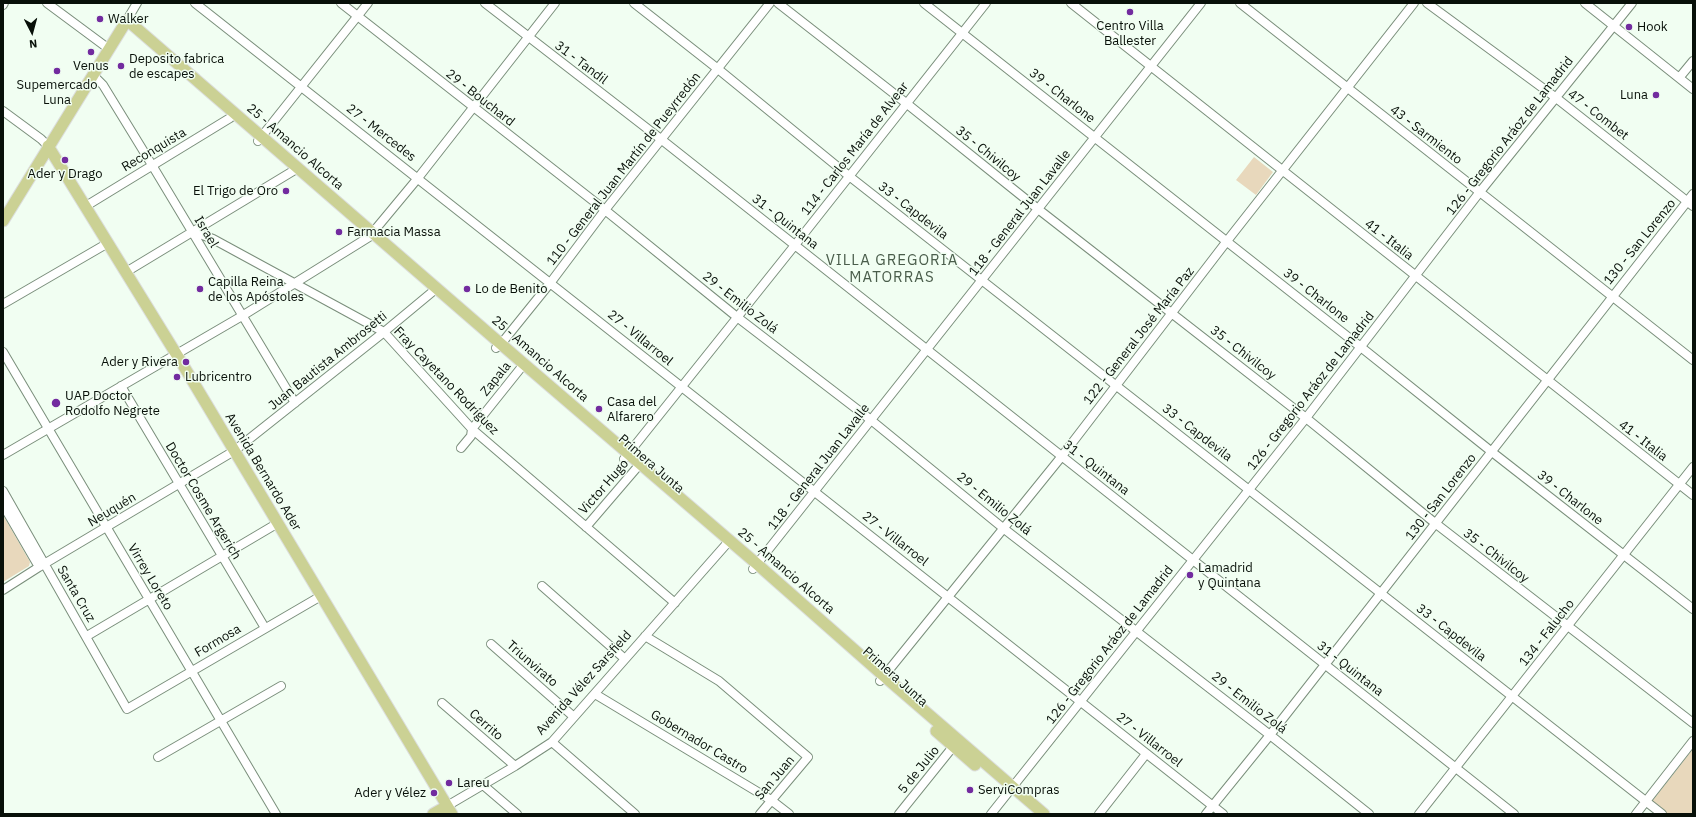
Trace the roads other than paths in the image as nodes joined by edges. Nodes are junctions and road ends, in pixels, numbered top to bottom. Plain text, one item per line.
1 (46, 3) edge
2 (137, 3) edge
3 (195, 3) edge
4 (341, 3) edge
5 (368, 3) edge
6 (485, 3) edge
7 (555, 3) edge
8 (634, 3) edge
9 (770, 3) edge
10 (778, 3) edge
11 (924, 3) edge
12 (986, 3) edge
13 (1071, 3) edge
14 (1201, 3) edge
15 (1240, 3) edge
16 (1414, 3) edge
17 (1428, 3) edge
18 (1585, 3) edge
19 (1632, 3) edge
20 (357, 16) junction
21 (125, 23) junction
22 (1614, 26) junction
23 (962, 33) junction
24 (527, 37) junction
25 (109, 49) junction
26 (1693, 61) edge
27 (1151, 66) junction
28 (718, 69) junction
29 (94, 75) junction
30 (1680, 78) junction
31 (302, 86) junction
32 (1347, 88) junction
33 (1693, 89) edge
34 (1555, 97) junction
35 (906, 103) junction
36 (474, 108) junction
37 (3, 111) edge
38 (232, 116) junction
39 (1094, 138) junction
40 (260, 139) junction
41 (662, 140) junction
42 (48, 146) junction
43 (152, 165) junction
44 (295, 170) junction
45 (1283, 171) junction
46 (849, 176) junction
47 (418, 178) junction
48 (1479, 193) junction
49 (1693, 194) edge
50 (1690, 203) edge
51 (86, 206) junction
52 (605, 210) junction
53 (1038, 210) junction
54 (3, 220) edge
55 (192, 231) junction
56 (371, 235) junction
57 (1227, 241) junction
58 (108, 243) junction
59 (795, 245) junction
60 (126, 272) junction
61 (1416, 276) junction
62 (982, 280) junction
63 (551, 282) junction
64 (294, 283) junction
65 (435, 290) junction
66 (1612, 296) junction
67 (3, 304) edge
68 (1172, 313) junction
69 (242, 316) junction
70 (737, 317) junction
71 (384, 332) junction
72 (498, 346) junction
73 (1362, 348) junction
74 (927, 349) junction
75 (3, 352) edge
76 (176, 354) junction
77 (1693, 360) edge
78 (522, 367) junction
79 (1546, 380) junction
80 (1116, 385) junction
81 (122, 386) junction
82 (682, 387) junction
83 (296, 403) junction
84 (1306, 418) junction
85 (871, 420) junction
86 (49, 429) junction
87 (472, 429) junction
88 (461, 448) dead end
89 (234, 451) junction
90 (1492, 452) junction
91 (3, 455) edge
92 (626, 456) junction
93 (1062, 456) junction
94 (637, 466) junction
95 (1693, 466) edge
96 (179, 484) junction
97 (1679, 484) junction
98 (1249, 489) junction
99 (3, 491) edge
100 (815, 491) junction
101 (1693, 496) edge
102 (3, 505) edge
103 (278, 523) junction
104 (1435, 523) junction
105 (107, 527) junction
106 (586, 527) junction
107 (1003, 528) junction
108 (728, 543) junction
109 (1623, 555) junction
110 (222, 556) junction
111 (1193, 560) junction
112 (42, 565) junction
113 (755, 566) junction
114 (542, 586) dead end
115 (3, 590) edge
116 (1380, 594) junction
117 (321, 596) junction
118 (949, 597) junction
119 (150, 599) junction
120 (675, 603) junction
121 (1693, 610) edge
122 (1567, 626) junction
123 (265, 628) junction
124 (1137, 632) junction
125 (87, 636) junction
126 (645, 636) junction
127 (491, 644) dead end
128 (625, 659) junction
129 (1325, 664) junction
130 (192, 670) junction
131 (882, 679) junction
132 (282, 686) dead end
133 (595, 694) junction
134 (1512, 696) junction
135 (1082, 702) junction
136 (442, 703) dead end
137 (128, 709) joint
138 (574, 717) junction
139 (221, 720) junction
140 (1693, 723) edge
141 (1270, 735) junction
142 (1693, 741) edge
143 (552, 742) junction
144 (956, 744) junction
145 (1146, 754) junction
146 (158, 757) dead end
147 (515, 766) junction
148 (1456, 768) junction
149 (484, 785) junction
150 (1010, 790) junction
151 (771, 800) junction
152 (1646, 802) junction
153 (1212, 805) junction
154 (450, 810) edge
155 (276, 814) edge
156 (433, 814) edge
157 (517, 814) edge
158 (635, 814) edge
159 (760, 814) edge
160 (789, 814) edge
161 (899, 814) edge
162 (991, 814) edge
163 (1033, 814) edge
164 (1044, 814) edge
165 (1099, 814) edge
166 (1206, 814) edge
167 (1223, 814) edge
168 (1369, 814) edge
169 (1419, 814) edge
170 (1514, 814) edge
171 (1636, 814) edge
172 (1662, 814) edge

1 - 25 street
2 - 21 street
3 - 31 street, 27 - Mercedes
4 - 20 street, 29 - Bouchard
5 - 20 street
6 - 24 street, 31 - Tandil
7 - 24 street
8 - 28 street, 33 - Capdevila
9 - 28 street, 110 - General Juan Martín de Pueyrredón
10 - 35 street, 35 - Chivilcoy
11 - 23 street, 39 - Charlone
12 - 23 street, 114 - Carlos María de Alvear
13 - 27 street, 41 - Italia
14 - 27 street, 118 - General Juan Lavalle
15 - 32 street, 43 - Sarmiento
16 - 32 street, 122 - General José María Paz
17 - 34 street, 47 - Combet
18 - 22 street
19 - 22 street, 126 - Gregorio Aráoz de Lamadrid
20 - 31 street
20 - 36 street, 29 - Bouchard
21 - 25 main road
21 - 38 main road, Primera Junta
22 - 30 street
22 - 34 street, 126 - Gregorio Aráoz de Lamadrid
23 - 35 street, 114 - Carlos María de Alvear
23 - 39 street, 39 - Charlone
24 - 36 street
24 - 41 street, 31 - Tandil
25 - 29 main road
26 - 30 street
27 - 39 street, 118 - General Juan Lavalle
27 - 45 street, 41 - Italia
28 - 41 street, 110 - General Juan Martín de Pueyrredón
28 - 46 street, 33 - Capdevila
29 - 42 main road
29 - 43 street, Israel
30 - 33 street
31 - 40 street
31 - 47 street, 27 - Mercedes
32 - 45 street, 122 - General José María Paz
32 - 48 street, 43 - Sarmiento
34 - 48 street, 126 - Gregorio Aráoz de Lamadrid
34 - 50 street, 47 - Combet
35 - 46 street, 114 - Carlos María de Alvear
35 - 53 street, 35 - Chivilcoy
36 - 47 street
36 - 52 street, 29 - Bouchard
37 - 42 street
38 - 40 main road, Primera Junta
38 - 43 street, Reconquista
39 - 53 street, 118 - General Juan Lavalle
39 - 57 street, 39 - Charlone
40 - 44 main road, Primera Junta
41 - 52 street, 110 - General Juan Martín de Pueyrredón
41 - 59 street, 31 - Quintana
42 - 51 main road, Avenida Bernardo Ader
42 - 54 main road
43 - 51 street, Reconquista
43 - 55 street, Israel
44 - 55 street
44 - 56 main road, Primera Junta
45 - 57 street, 122 - General José María Paz
45 - 61 street, 41 - Italia
46 - 59 street, 114 - Carlos María de Alvear
46 - 62 street, 33 - Capdevila
47 - 56 street
47 - 63 street, 27 - Mercedes
48 - 61 street, 126 - Gregorio Aráoz de Lamadrid
48 - 66 street, 43 - Sarmiento
49 - 50 street, 130 - San Lorenzo
50 - 66 street, 130 - San Lorenzo
51 - 58 main road, Avenida Bernardo Ader
52 - 63 street, 110 - General Juan Martín de Pueyrredón
52 - 70 street, 29 - Emilio Zolá
53 - 62 street, 118 - General Juan Lavalle
53 - 68 street, 35 - Chivilcoy
55 - 60 street
55 - 64 street, Fray Cayetano Rodríguez
55 - 69 street, Israel
56 - 64 street
56 - 65 main road, Primera Junta
57 - 68 street, 122 - General José María Paz
57 - 73 street, 39 - Charlone
58 - 60 main road, Avenida Bernardo Ader
58 - 67 street
59 - 70 street, 114 - Carlos María de Alvear
59 - 74 street, 31 - Quintana
60 - 76 main road, Avenida Bernardo Ader
61 - 73 street, 126 - Gregorio Aráoz de Lamadrid
61 - 79 street, 41 - Italia
62 - 74 street, 118 - General Juan Lavalle
62 - 80 street, 33 - Capdevila
63 - 72 street, 110 - General Juan Martín de Pueyrredón
63 - 82 street, 27 - Villarroel
64 - 69 street
64 - 71 street, Fray Cayetano Rodríguez
65 - 71 street, Juan Bautista Ambrosetti
65 - 72 main road, Primera Junta
66 - 77 street, 43 - Sarmiento
66 - 79 street, 130 - San Lorenzo
68 - 80 street, 122 - General José María Paz
68 - 84 street, 35 - Chivilcoy
69 - 76 street
69 - 83 street, Israel
70 - 82 street, 114 - Carlos María de Alvear
70 - 85 street, 29 - Emilio Zolá
71 - 83 street, Juan Bautista Ambrosetti
71 - 87 street, Fray Cayetano Rodríguez
72 - 78 main road, Primera Junta
73 - 84 street, 126 - Gregorio Aráoz de Lamadrid
73 - 90 street, 39 - Charlone
74 - 85 street, 118 - General Juan Lavalle
74 - 93 street, 31 - Quintana
75 - 86 street, Virrey Loreto
76 - 81 street
76 - 89 main road, Avenida Bernardo Ader
78 - 87 street, Zapala
78 - 92 main road, Primera Junta
79 - 90 street, 130 - San Lorenzo
79 - 97 street, 41 - Italia
80 - 93 street, 122 - General José María Paz
80 - 98 street, 33 - Capdevila
81 - 86 street
81 - 96 street, Doctor Cosme Argerich
82 - 92 street, 114 - Carlos María de Alvear
82 - 100 street, 27 - Villarroel
83 - 89 street, Juan Bautista Ambrosetti
84 - 98 street, 126 - Gregorio Aráoz de Lamadrid
84 - 104 street, 35 - Chivilcoy
85 - 100 street, 118 - General Juan Lavalle
85 - 107 street, 29 - Emilio Zolá
86 - 91 street
86 - 105 street, Virrey Loreto
87 - 88 street, Zapala
87 - 106 street, Fray Cayetano Rodríguez
89 - 96 street, Neuquén
89 - 103 main road, Avenida Bernardo Ader
90 - 104 street, 130 - San Lorenzo
90 - 109 street, 39 - Charlone
92 - 94 main road, Primera Junta
93 - 107 street, 122 - General José María Paz
93 - 111 street, 31 - Quintana
94 - 106 street, Victor Hugo
94 - 108 main road, Primera Junta
95 - 97 street, 134 - Falucho
96 - 105 street, Neuquén
96 - 110 street, Doctor Cosme Argerich
97 - 101 street, 41 - Italia
97 - 109 street, 134 - Falucho
98 - 111 street, 126 - Gregorio Aráoz de Lamadrid
98 - 116 street, 33 - Capdevila
99 - 112 street, Santa Cruz
100 - 113 street, 118 - General Juan Lavalle
100 - 118 street, 27 - Villarroel
102 - 112 street, Santa Cruz
103 - 110 street
103 - 117 main road, Avenida Bernardo Ader
104 - 116 street, 130 - San Lorenzo
104 - 122 street, 35 - Chivilcoy
105 - 112 street, Neuquén
105 - 119 street, Virrey Loreto
106 - 120 street, Fray Cayetano Rodríguez
107 - 118 street, 122 - General José María Paz
107 - 124 street, 29 - Emilio Zolá
108 - 113 main road, Primera Junta
108 - 120 street, Avenida Vélez Sarsfield
109 - 121 street, 39 - Charlone
109 - 122 street, 134 - Falucho
110 - 119 street
110 - 123 street, Doctor Cosme Argerich
111 - 124 street, 126 - Gregorio Aráoz de Lamadrid
111 - 129 street, 31 - Quintana
112 - 115 street, Neuquén
112 - 125 street, Santa Cruz
113 - 131 main road, Primera Junta
114 - 128 street
116 - 129 street, 130 - San Lorenzo
116 - 134 street, 33 - Capdevila
117 - 123 street, Formosa
117 - 154 main road, Avenida Bernardo Ader
118 - 131 street, 122 - General José María Paz
118 - 135 street, 27 - Villarroel
119 - 125 street
119 - 130 street, Virrey Loreto
120 - 126 street, Avenida Vélez Sarsfield
122 - 134 street, 134 - Falucho
122 - 140 street, 35 - Chivilcoy
123 - 130 street, Formosa
124 - 135 street, 126 - Gregorio Aráoz de Lamadrid
124 - 141 street, 29 - Emilio Zolá
125 - 137 street, Santa Cruz
126 - 128 street, Avenida Vélez Sarsfield
126 - 151 street, San Juan
127 - 138 street, Triunvirato
128 - 133 street, Avenida Vélez Sarsfield
129 - 141 street, 130 - San Lorenzo
129 - 148 street, 31 - Quintana
130 - 137 street, Formosa
130 - 139 street, Virrey Loreto
131 - 144 main road, Primera Junta
132 - 139 street
133 - 138 street, Avenida Vélez Sarsfield
133 - 151 street, Gobernador Castro
134 - 148 street, 134 - Falucho
134 - 152 street, 33 - Capdevila
135 - 145 street, 27 - Villarroel
135 - 150 street, 126 - Gregorio Aráoz de Lamadrid
136 - 147 street, Cerrito
138 - 143 street, Avenida Vélez Sarsfield
139 - 146 street
139 - 155 street, Virrey Loreto
141 - 153 street, 130 - San Lorenzo
141 - 168 street, 29 - Emilio Zolá
142 - 152 street
143 - 147 street, Avenida Vélez Sarsfield
143 - 158 street
144 - 150 main road, Primera Junta
144 - 161 street, 5 de Julio
145 - 153 street, 27 - Villarroel
145 - 165 street
147 - 149 street, Avenida Vélez Sarsfield
148 - 169 street, 134 - Falucho
148 - 170 street, 31 - Quintana
149 - 154 street, Avenida Vélez Sarsfield
149 - 157 street
150 - 162 street, 126 - Gregorio Aráoz de Lamadrid
150 - 163 main road, Primera Junta
150 - 164 main road
151 - 159 street, San Juan
151 - 160 street, Gobernador Castro
152 - 171 street
152 - 172 street, 33 - Capdevila
153 - 166 street, 130 - San Lorenzo
153 - 167 street, 27 - Villarroel
154 - 156 main road, Avenida Vélez Sarsfield

